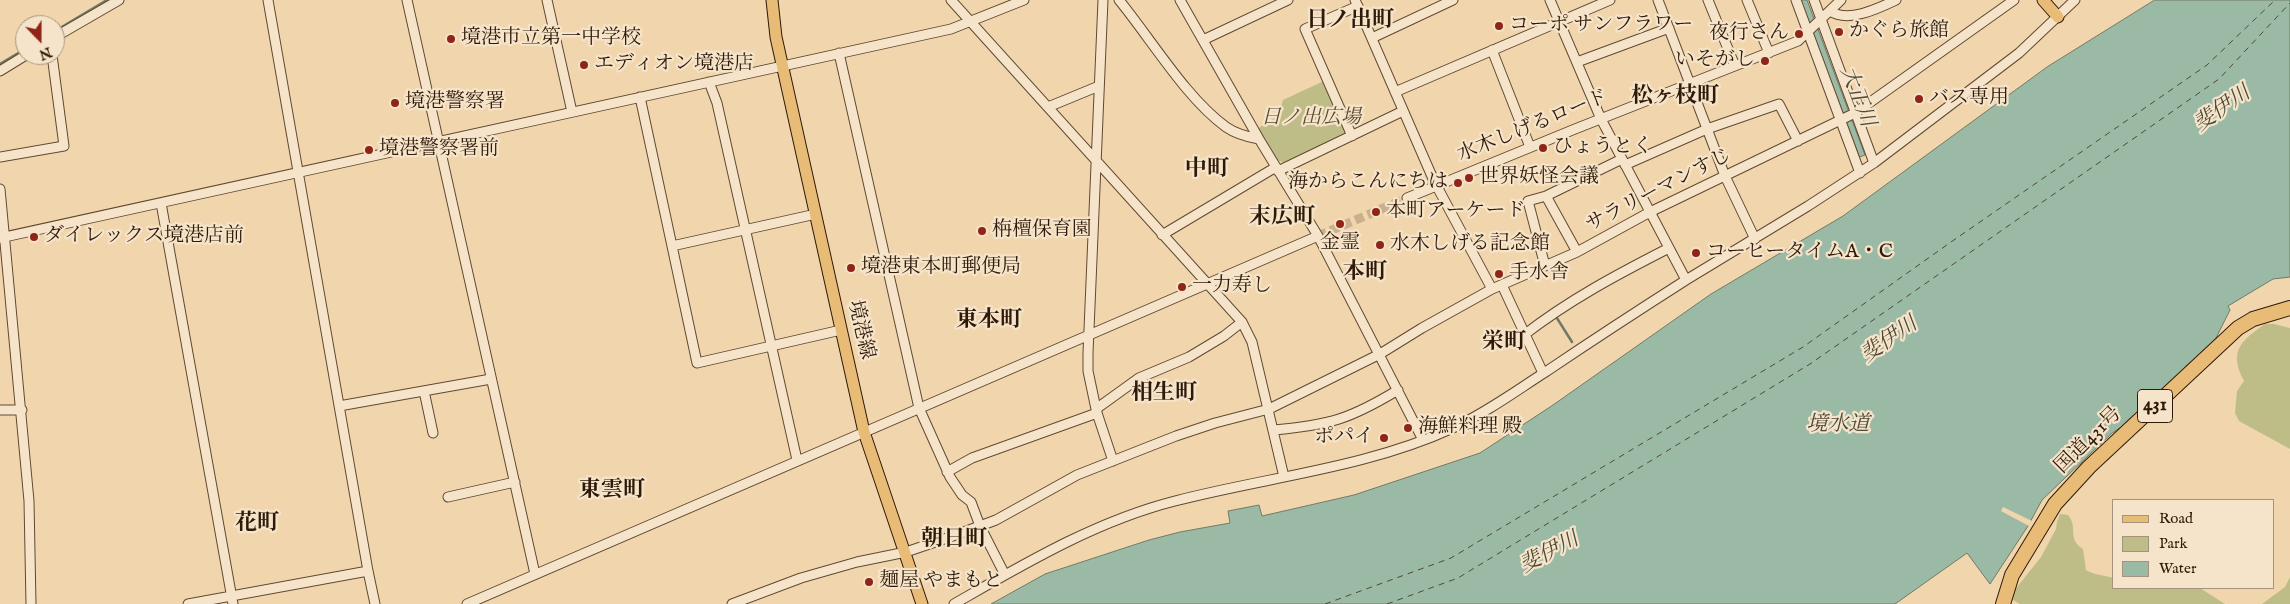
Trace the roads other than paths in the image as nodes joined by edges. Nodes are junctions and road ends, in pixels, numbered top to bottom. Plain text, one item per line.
1 (119, 0) edge
2 (268, 0) edge
3 (407, 0) edge
4 (547, 0) edge
5 (772, 0) edge
6 (951, 0) edge
7 (1024, 0) edge
8 (1103, 0) edge
9 (1119, 0) edge
10 (1180, 0) edge
11 (1288, 0) edge
12 (1453, 0) edge
13 (1550, 0) edge
14 (1610, 0) edge
15 (1658, 0) edge
16 (1708, 0) edge
17 (1747, 0) edge
18 (1796, 0) edge
19 (1814, 0) edge
20 (1840, 0) edge
21 (1896, 0) edge
22 (2014, 0) edge
23 (2043, 0) edge
24 (2075, 0) edge
25 (1357, 3) edge
26 (1830, 10) junction
27 (2058, 17) junction
28 (1821, 19) junction
29 (1560, 21) junction
30 (971, 22) junction
31 (1668, 28) junction
32 (65, 32) edge
33 (1808, 32) junction
34 (1372, 38) junction
35 (1203, 40) junction
36 (1492, 50) junction
37 (1769, 52) junction
38 (839, 53) junction
39 (15, 62) edge
40 (1577, 62) junction
41 (53, 65) edge
42 (783, 65) junction
43 (1735, 66) junction
44 (0, 71) edge
45 (709, 82) junction
46 (1689, 84) junction
47 (1099, 86) junction
48 (1395, 92) junction
49 (640, 98) junction
50 (1048, 107) junction
51 (1403, 111) junction
52 (572, 112) junction
53 (1855, 113) junction
54 (1600, 119) junction
55 (1840, 121) junction
56 (1707, 129) junction
57 (1352, 136) junction
58 (1259, 139) junction
59 (1798, 141) junction
60 (437, 143) junction
61 (1530, 147) junction
62 (0, 156) edge
63 (1095, 161) junction
64 (1623, 162) junction
65 (1874, 163) junction
66 (1277, 169) junction
67 (298, 172) junction
68 (1860, 173) junction
69 (1725, 176) junction
70 (1437, 186) junction
71 (0, 189) edge
72 (1546, 196) junction
73 (1408, 198) tunnel mouth
74 (161, 203) junction
75 (1650, 212) junction
76 (816, 214) junction
77 (744, 230) junction
78 (1162, 235) junction
79 (1318, 236) junction
80 (3, 238) edge
81 (1755, 240) junction
82 (672, 246) junction
83 (1669, 248) junction
84 (1577, 252) junction
85 (1545, 266) junction
86 (1686, 280) junction
87 (1207, 284) junction
88 (1502, 285) junction
89 (1492, 289) junction
90 (2290, 308) edge
91 (1242, 322) junction
92 (841, 330) junction
93 (1089, 335) junction
94 (1524, 335) junction
95 (770, 346) junction
96 (1380, 354) junction
97 (1543, 373) junction
98 (491, 379) junction
99 (1398, 390) junction
100 (424, 391) junction
101 (340, 406) junction
102 (918, 408) junction
103 (1269, 409) junction
104 (0, 410) edge
105 (22, 410) junction
106 (1096, 411) junction
107 (1274, 430) junction
108 (864, 432) junction
109 (433, 433) dead end
110 (1423, 440) junction
111 (796, 460) junction
112 (1113, 461) junction
113 (947, 472) junction
114 (1284, 477) junction
115 (515, 482) junction
116 (448, 497) dead end
117 (980, 526) junction
118 (906, 552) junction
119 (368, 570) junction
120 (535, 574) junction
121 (1005, 575) junction
122 (232, 600) edge
123 (31, 604) edge
124 (188, 604) edge
125 (375, 604) edge
126 (467, 604) edge
127 (732, 604) edge
128 (922, 604) edge
129 (954, 604) edge
130 (2003, 604) edge

1 - 32 street
2 - 67 street
3 - 60 street
4 - 52 street
5 - 42 main road, 境港線
6 - 30 street
7 - 30 street
8 - 47 street
9 - 58 street
10 - 35 street
11 - 35 street
12 - 34 street
13 - 29 street
14 - 29 street
15 - 31 street
16 - 43 street
17 - 37 street
18 - 33 street
19 - 28 street
20 - 26 street
21 - 26 street
22 - 53 street, サラリーマンすじ
23 - 27 main road
24 - 27 street
25 - 34 street
25 - 57 street
26 - 28 street
27 - 65 street
28 - 33 street, 水木しげるロード
28 - 53 street
29 - 36 street
29 - 40 street
30 - 38 street
30 - 50 street
31 - 40 street
31 - 46 street
33 - 37 street, 水木しげるロード
33 - 55 street
34 - 48 street
35 - 58 street
36 - 48 street
36 - 61 street
37 - 43 street, 水木しげるロード
38 - 42 street
38 - 102 street
39 - 44 street
40 - 54 street
41 - 62 street
42 - 45 street
42 - 76 main road, 境港線
43 - 46 street, 水木しげるロード
45 - 49 street
45 - 77 street
46 - 54 street, 水木しげるロード
46 - 56 street
47 - 50 street
47 - 63 street
48 - 51 street
49 - 52 street
49 - 82 street
50 - 63 street
51 - 57 street
51 - 70 street
52 - 60 street
53 - 55 street, サラリーマンすじ
53 - 65 street
54 - 61 street, 水木しげるロード
54 - 64 street
55 - 59 street, サラリーマンすじ
55 - 68 street
56 - 59 street
56 - 64 street
56 - 69 street
57 - 66 street
58 - 66 street
59 - 69 street, サラリーマンすじ
60 - 67 street
60 - 98 street
61 - 70 street, 水木しげるロード
63 - 78 street
63 - 93 street
64 - 72 street
64 - 75 street
65 - 68 street
66 - 78 street
66 - 79 street
67 - 74 street
67 - 101 street
68 - 81 street
69 - 75 street, サラリーマンすじ
69 - 81 street
70 - 73 street, 水木しげるロード
70 - 89 street
71 - 80 street
72 - 84 street
72 - 85 street
74 - 80 street
74 - 122 street
75 - 83 street
75 - 84 street, サラリーマンすじ
76 - 77 street
76 - 92 main road, 境港線
77 - 82 street
77 - 95 street
78 - 87 street
79 - 87 street
79 - 96 street
80 - 105 street
81 - 86 street
82 - 95 street
83 - 86 street
83 - 94 street
84 - 85 street, サラリーマンすじ
85 - 88 street, サラリーマンすじ
86 - 97 street
87 - 91 street
87 - 93 street
88 - 89 street, サラリーマンすじ
88 - 94 street
89 - 96 street, サラリーマンすじ
90 - 130 highway, 国道431号 / 431
91 - 103 street
91 - 106 street
92 - 95 street
92 - 108 main road, 境港線
93 - 102 street
93 - 106 street
94 - 97 street
95 - 111 street
96 - 99 street
96 - 103 street, サラリーマンすじ
97 - 110 street
98 - 100 street
98 - 115 street
99 - 107 street
99 - 110 street
100 - 101 street
100 - 109 street
101 - 119 street
102 - 108 street
102 - 113 street
103 - 107 street
103 - 112 street, サラリーマンすじ
104 - 105 street
105 - 123 street
106 - 112 street
106 - 113 street
107 - 114 street
108 - 111 street
108 - 118 main road, 境港線
110 - 114 street
111 - 120 street
112 - 117 street, サラリーマンすじ
113 - 117 street
114 - 121 street
115 - 116 street
115 - 120 street
117 - 118 street, サラリーマンすじ
117 - 121 street
118 - 127 street, サラリーマンすじ
118 - 128 main road, 境港線
119 - 122 street
119 - 125 street
120 - 126 street
121 - 129 street
122 - 124 street

